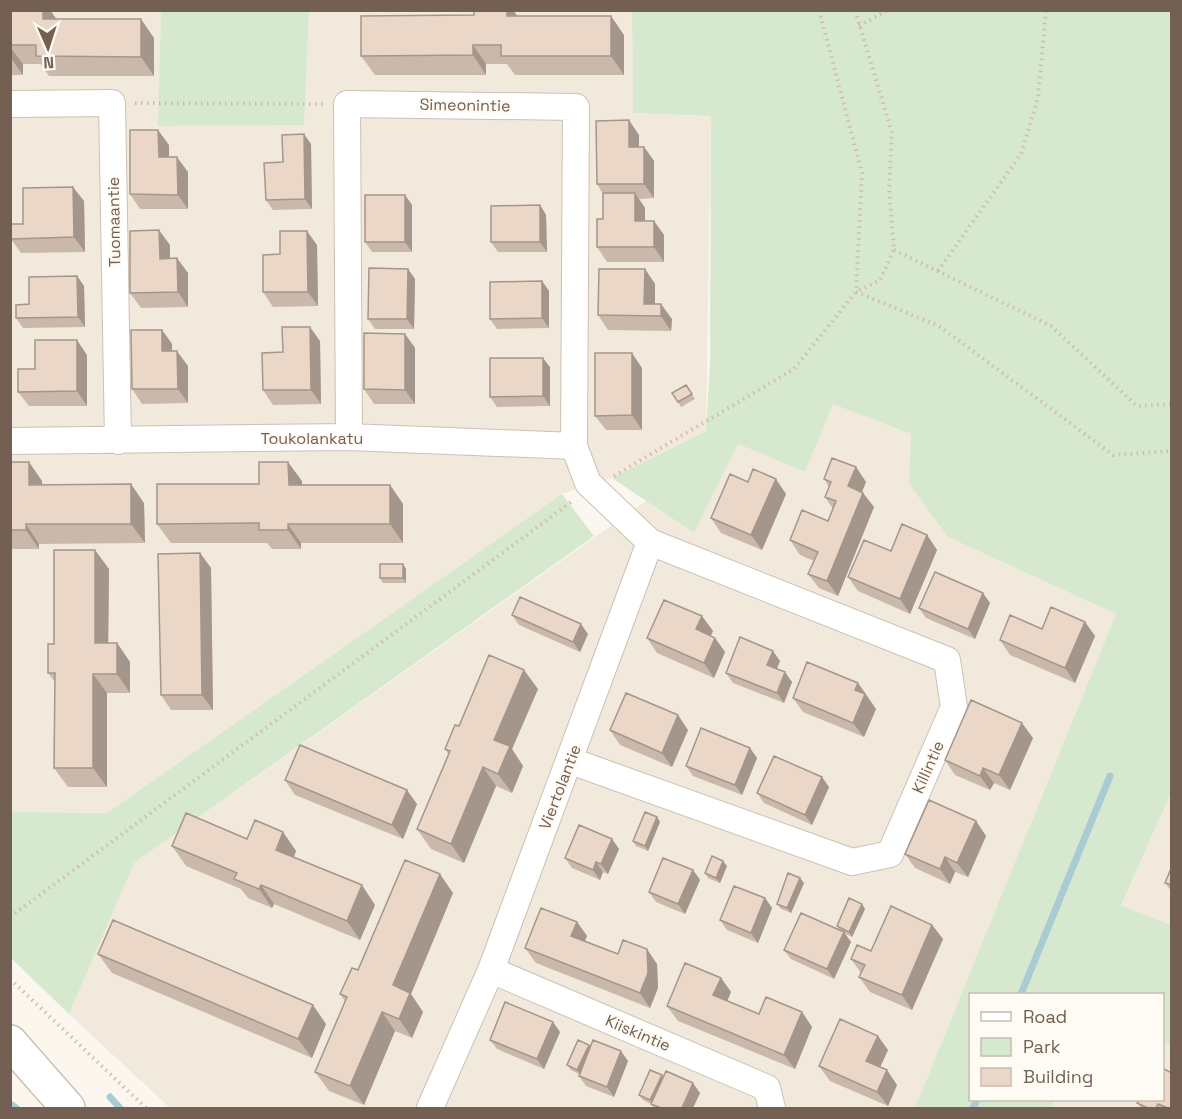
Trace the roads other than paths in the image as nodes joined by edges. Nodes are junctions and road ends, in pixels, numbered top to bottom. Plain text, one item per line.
1 (10, 104) edge
2 (349, 437) junction
3 (10, 441) edge
4 (117, 441) junction
5 (574, 446) junction
6 (650, 542) junction
7 (571, 761) junction
8 (491, 970) junction
9 (10, 1042) edge
10 (68, 1108) edge
11 (430, 1108) edge
12 (772, 1108) edge

1 - 4 street, Tuomaantie
2 - 4 street, Toukolankatu
2 - 5 street, Toukolankatu
2 - 5 street, Simeonintie
3 - 4 street, Toukolankatu
5 - 6 street
6 - 7 street, Viertolantie
6 - 7 street, Killintie
7 - 8 street, Viertolantie
8 - 11 street, Viertolantie
8 - 12 street, Kiiskintie
9 - 10 main road

